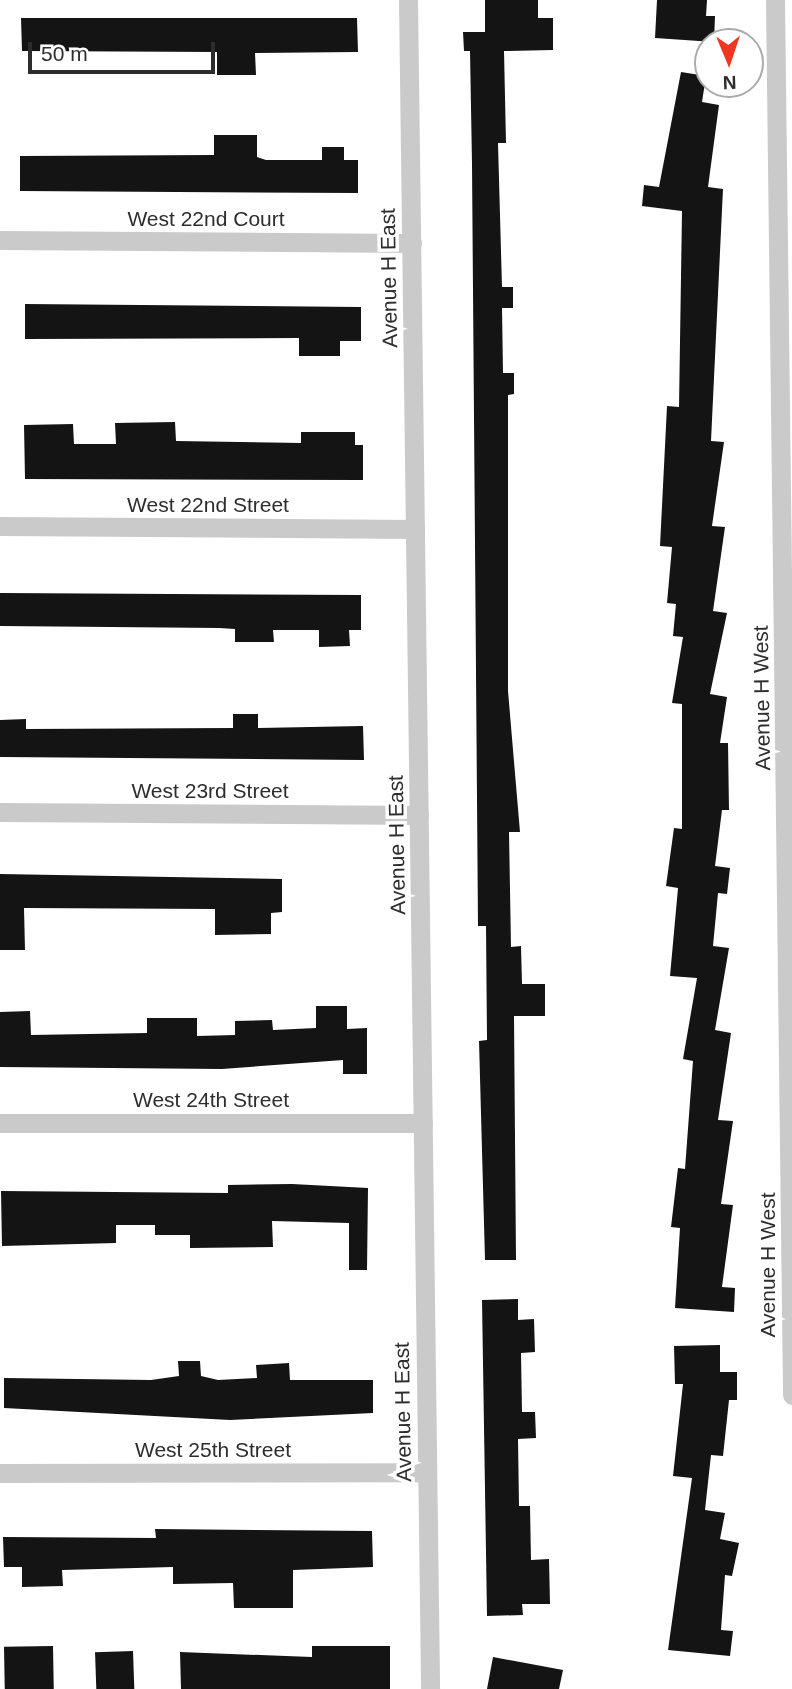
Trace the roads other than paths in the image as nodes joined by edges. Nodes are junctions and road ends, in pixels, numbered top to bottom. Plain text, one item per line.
1 (408, 0) edge
2 (775, 0) edge
3 (0, 240) edge
4 (412, 243) junction
5 (0, 526) edge
6 (415, 529) junction
7 (0, 812) edge
8 (419, 815) junction
9 (0, 1123) edge
10 (423, 1123) junction
11 (792, 1395) edge
12 (426, 1472) junction
13 (0, 1473) edge
14 (430, 1689) edge

1 - 4 street, Avenue H East
2 - 11 street, Avenue H West
3 - 4 street, West 22nd Court
4 - 6 street, Avenue H East
5 - 6 street, West 22nd Street
6 - 8 street, Avenue H East
7 - 8 street, West 23rd Street
8 - 10 street, Avenue H East
9 - 10 street, West 24th Street
10 - 12 street, Avenue H East
12 - 13 street, West 25th Street
12 - 14 street, Avenue H East

